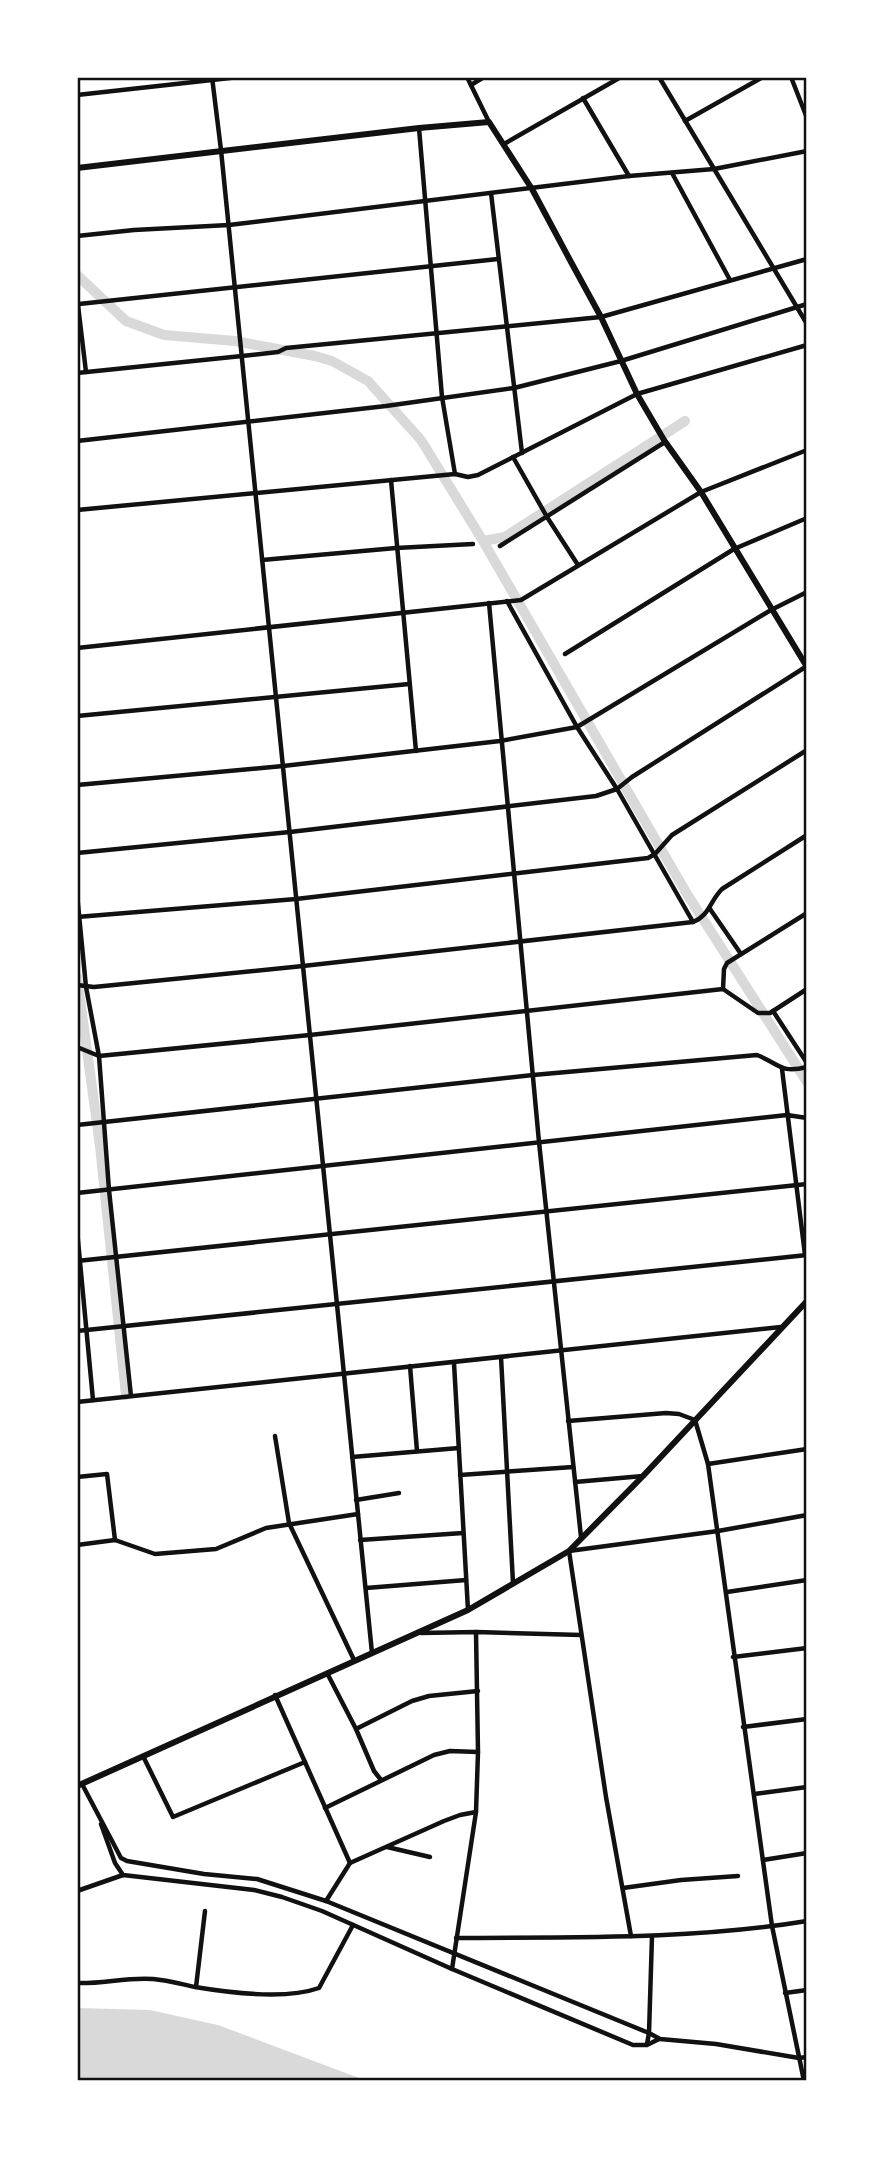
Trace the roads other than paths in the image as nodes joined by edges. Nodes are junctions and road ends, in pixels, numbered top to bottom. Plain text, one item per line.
1 (239, 77) edge
2 (467, 77) edge
3 (484, 77) edge
4 (621, 77) edge
5 (659, 77) edge
6 (763, 77) edge
7 (791, 77) edge
8 (212, 78) edge
9 (471, 85) junction
10 (77, 95) edge
11 (583, 98) junction
12 (807, 118) edge
13 (685, 121) junction
14 (489, 122) junction
15 (419, 128) junction
16 (504, 144) junction
17 (221, 150) junction
18 (807, 151) edge
19 (77, 168) edge
20 (714, 169) junction
21 (672, 173) junction
22 (629, 176) junction
23 (531, 189) junction
24 (491, 193) junction
25 (425, 201) junction
26 (229, 225) junction
27 (77, 236) edge
28 (498, 259) junction
29 (807, 259) edge
30 (432, 266) junction
31 (774, 268) junction
32 (730, 280) junction
33 (235, 287) junction
34 (77, 297) edge
35 (79, 304) junction
36 (807, 304) edge
37 (797, 307) junction
38 (601, 317) junction
39 (807, 324) edge
40 (506, 326) junction
41 (436, 333) junction
42 (807, 345) edge
43 (242, 356) junction
44 (621, 361) junction
45 (86, 372) junction
46 (77, 373) edge
47 (514, 388) junction
48 (637, 394) junction
49 (442, 397) junction
50 (248, 421) junction
51 (77, 441) edge
52 (665, 441) junction
53 (807, 450) edge
54 (522, 453) junction
55 (513, 457) junction
56 (455, 474) junction
57 (391, 480) junction
58 (701, 492) junction
59 (256, 493) junction
60 (77, 510) edge
61 (547, 517) junction
62 (807, 518) edge
63 (473, 544) dead end
64 (500, 546) dead end
65 (396, 548) junction
66 (734, 549) junction
67 (262, 560) junction
68 (578, 565) junction
69 (807, 592) edge
70 (510, 601) junction
71 (489, 603) junction
72 (771, 610) junction
73 (402, 613) junction
74 (269, 627) junction
75 (77, 648) edge
76 (565, 654) dead end
77 (807, 666) edge
78 (409, 684) junction
79 (276, 696) junction
80 (77, 716) edge
81 (576, 727) junction
82 (500, 741) junction
83 (807, 750) edge
84 (416, 751) junction
85 (283, 766) junction
86 (77, 785) edge
87 (619, 788) junction
88 (507, 808) junction
89 (290, 832) junction
90 (807, 835) edge
91 (77, 853) edge
92 (655, 854) junction
93 (513, 875) junction
94 (77, 894) edge
95 (296, 899) junction
96 (708, 911) junction
97 (807, 913) edge
98 (78, 918) edge
99 (695, 921) junction
100 (521, 942) junction
101 (740, 955) junction
102 (303, 966) junction
103 (81, 986) edge
104 (723, 989) junction
105 (807, 989) edge
106 (528, 1012) junction
107 (771, 1012) junction
108 (310, 1035) junction
109 (77, 1046) edge
110 (99, 1055) junction
111 (806, 1066) edge
112 (782, 1069) junction
113 (533, 1075) junction
114 (316, 1099) junction
115 (787, 1115) junction
116 (807, 1118) edge
117 (103, 1122) junction
118 (77, 1125) edge
119 (539, 1142) junction
120 (323, 1166) junction
121 (807, 1184) edge
122 (796, 1185) junction
123 (108, 1190) junction
124 (77, 1193) edge
125 (546, 1211) junction
126 (77, 1230) edge
127 (330, 1234) junction
128 (806, 1255) edge
129 (115, 1258) junction
130 (79, 1261) edge
131 (554, 1280) junction
132 (807, 1301) edge
133 (337, 1304) junction
134 (121, 1326) junction
135 (782, 1327) junction
136 (87, 1330) junction
137 (77, 1331) edge
138 (562, 1350) junction
139 (501, 1357) junction
140 (454, 1363) junction
141 (411, 1366) junction
142 (344, 1374) junction
143 (131, 1396) junction
144 (93, 1400) junction
145 (77, 1402) edge
146 (695, 1420) junction
147 (568, 1421) junction
148 (275, 1436) dead end
149 (459, 1448) junction
150 (807, 1449) edge
151 (417, 1451) junction
152 (352, 1457) junction
153 (708, 1464) junction
154 (573, 1467) junction
155 (507, 1471) junction
156 (460, 1475) junction
157 (643, 1476) junction
158 (77, 1477) edge
159 (575, 1482) junction
160 (399, 1493) dead end
161 (356, 1500) junction
162 (358, 1514) junction
163 (807, 1515) edge
164 (289, 1523) junction
165 (718, 1531) junction
166 (463, 1533) junction
167 (581, 1537) junction
168 (115, 1540) junction
169 (360, 1540) junction
170 (77, 1545) edge
171 (569, 1551) junction
172 (466, 1580) junction
173 (807, 1580) edge
174 (513, 1584) junction
175 (365, 1588) junction
176 (727, 1592) junction
177 (468, 1610) junction
178 (476, 1632) junction
179 (418, 1633) junction
180 (581, 1635) junction
181 (807, 1648) edge
182 (372, 1654) junction
183 (733, 1657) junction
184 (354, 1660) junction
185 (327, 1673) junction
186 (478, 1691) junction
187 (275, 1695) junction
188 (807, 1719) edge
189 (743, 1727) junction
190 (356, 1730) junction
191 (478, 1752) junction
192 (143, 1755) junction
193 (305, 1762) junction
194 (381, 1780) junction
195 (79, 1782) edge
196 (807, 1787) edge
197 (754, 1794) junction
198 (94, 1805) junction
199 (324, 1808) junction
200 (476, 1812) junction
201 (385, 1847) junction
202 (807, 1853) edge
203 (430, 1857) dead end
204 (763, 1860) junction
205 (350, 1863) junction
206 (123, 1875) junction
207 (738, 1876) dead end
208 (623, 1888) junction
209 (77, 1891) edge
210 (326, 1900) junction
211 (205, 1911) dead end
212 (807, 1921) edge
213 (353, 1925) junction
214 (772, 1926) junction
215 (631, 1936) junction
216 (652, 1936) junction
217 (456, 1938) junction
218 (454, 1955) junction
219 (452, 1969) junction
220 (77, 1983) edge
221 (196, 1987) junction
222 (807, 1990) edge
223 (785, 1993) junction
224 (649, 2033) junction
225 (660, 2039) junction
226 (647, 2045) junction
227 (807, 2057) edge
228 (800, 2058) junction
229 (804, 2081) edge

1 - 8 street
2 - 9 street
3 - 9 street
4 - 11 street
5 - 13 street
6 - 13 street
7 - 12 street
8 - 10 street
8 - 17 street
9 - 14 street
11 - 16 street
11 - 22 street
13 - 20 street
14 - 15 street
14 - 16 street
15 - 17 street
15 - 25 street
16 - 23 street
17 - 19 street
17 - 26 street
18 - 20 street
20 - 21 street
20 - 31 street
21 - 22 street
21 - 32 street
22 - 23 street
23 - 24 street
23 - 38 street
24 - 25 street
24 - 28 street
25 - 26 street
25 - 30 street
26 - 27 street
26 - 33 street
28 - 30 street
28 - 40 street
29 - 31 street
30 - 33 street
30 - 41 street
31 - 32 street
31 - 37 street
32 - 38 street
33 - 35 street
33 - 43 street
34 - 35 street
35 - 45 street
36 - 37 street
37 - 39 street
37 - 44 street
38 - 40 street
38 - 44 street
40 - 41 street
40 - 47 street
41 - 43 street
41 - 49 street
42 - 48 street
43 - 45 street
43 - 50 street
44 - 47 street
44 - 48 street
45 - 46 street
47 - 49 street
47 - 54 street
48 - 52 street
48 - 54 street
49 - 50 street
49 - 56 street
50 - 51 street
50 - 59 street
52 - 58 street
52 - 61 street
53 - 58 street
54 - 55 street
55 - 56 street
55 - 61 street
56 - 57 street
57 - 59 street
57 - 65 street
58 - 66 street
58 - 68 street
59 - 60 street
59 - 67 street
61 - 64 street
61 - 68 street
62 - 66 street
63 - 65 street
65 - 67 street
65 - 73 street
66 - 72 street
66 - 76 street
67 - 74 street
68 - 70 street
69 - 72 street
70 - 71 street
70 - 81 street
71 - 73 street
71 - 82 street
72 - 77 street
72 - 81 street
73 - 74 street
73 - 78 street
74 - 75 street
74 - 79 street
77 - 87 street
78 - 79 street
78 - 84 street
79 - 80 street
79 - 85 street
81 - 82 street
81 - 87 street
82 - 84 street
82 - 88 street
83 - 92 street
84 - 85 street
85 - 86 street
85 - 89 street
87 - 88 street
87 - 92 street
88 - 89 street
88 - 93 street
89 - 91 street
89 - 95 street
90 - 96 street
92 - 93 street
92 - 99 street
93 - 95 street
93 - 100 street
94 - 98 street
95 - 98 street
95 - 102 street
96 - 99 street
96 - 101 street
97 - 101 street
98 - 103 street
99 - 100 street
100 - 102 street
100 - 106 street
101 - 104 street
102 - 103 street
102 - 108 street
103 - 110 street
104 - 106 street
104 - 107 street
105 - 107 street
106 - 108 street
106 - 113 street
107 - 111 street
108 - 110 street
108 - 114 street
109 - 110 street
110 - 117 street
111 - 112 street
112 - 113 street
112 - 115 street
113 - 114 street
113 - 119 street
114 - 117 street
114 - 120 street
115 - 116 street
115 - 119 street
115 - 122 street
117 - 118 street
117 - 123 street
119 - 120 street
119 - 125 street
120 - 123 street
120 - 127 street
121 - 122 street
122 - 125 street
122 - 128 street
123 - 124 street
123 - 129 street
125 - 127 street
125 - 131 street
126 - 130 street
127 - 129 street
127 - 133 street
128 - 131 street
129 - 130 street
129 - 134 street
130 - 136 street
131 - 133 street
131 - 138 street
132 - 135 street
133 - 134 street
133 - 142 street
134 - 136 street
134 - 143 street
135 - 138 street
135 - 146 street
136 - 137 street
136 - 144 street
138 - 139 street
138 - 147 street
139 - 140 street
139 - 155 street
140 - 141 street
140 - 149 street
141 - 142 street
141 - 151 street
142 - 143 street
142 - 152 street
143 - 144 street
144 - 145 street
146 - 147 street
146 - 153 street
146 - 157 street
147 - 154 street
148 - 164 street
149 - 151 street
149 - 156 street
150 - 153 street
151 - 152 street
152 - 161 street
153 - 165 street
154 - 155 street
154 - 159 street
155 - 156 street
155 - 174 street
156 - 166 street
157 - 159 street
157 - 167 street
158 - 168 street
159 - 167 street
160 - 161 street
161 - 162 street
162 - 164 street
162 - 169 street
163 - 165 street
164 - 168 street
164 - 184 street
165 - 171 street
165 - 176 street
166 - 169 street
166 - 172 street
167 - 171 street
168 - 170 street
169 - 175 street
171 - 174 street
171 - 180 street
172 - 175 street
172 - 177 street
173 - 176 street
174 - 177 street
175 - 182 street
176 - 183 street
177 - 179 street
178 - 179 street
178 - 180 street
178 - 186 street
179 - 182 street
180 - 208 street
181 - 183 street
182 - 184 street
183 - 189 street
184 - 185 street
185 - 187 street
185 - 190 street
186 - 190 street
186 - 191 street
187 - 192 street
187 - 193 street
188 - 189 street
189 - 197 street
190 - 194 street
191 - 194 street
191 - 200 street
192 - 193 street
192 - 195 street
193 - 199 street
194 - 199 street
195 - 198 street
196 - 197 street
197 - 204 street
198 - 206 street
198 - 210 street
199 - 205 street
200 - 201 street
200 - 217 street
201 - 203 street
201 - 205 street
202 - 204 street
204 - 214 street
205 - 210 street
206 - 209 street
206 - 213 street
207 - 208 street
208 - 215 street
210 - 218 street
211 - 221 street
212 - 214 street
213 - 219 street
213 - 221 street
214 - 216 street
214 - 223 street
215 - 216 street
215 - 217 street
216 - 224 street
217 - 218 street
218 - 219 street
218 - 224 street
219 - 226 street
220 - 221 street
222 - 223 street
223 - 228 street
224 - 225 street
224 - 226 street
225 - 226 street
225 - 228 street
227 - 228 street
228 - 229 street

